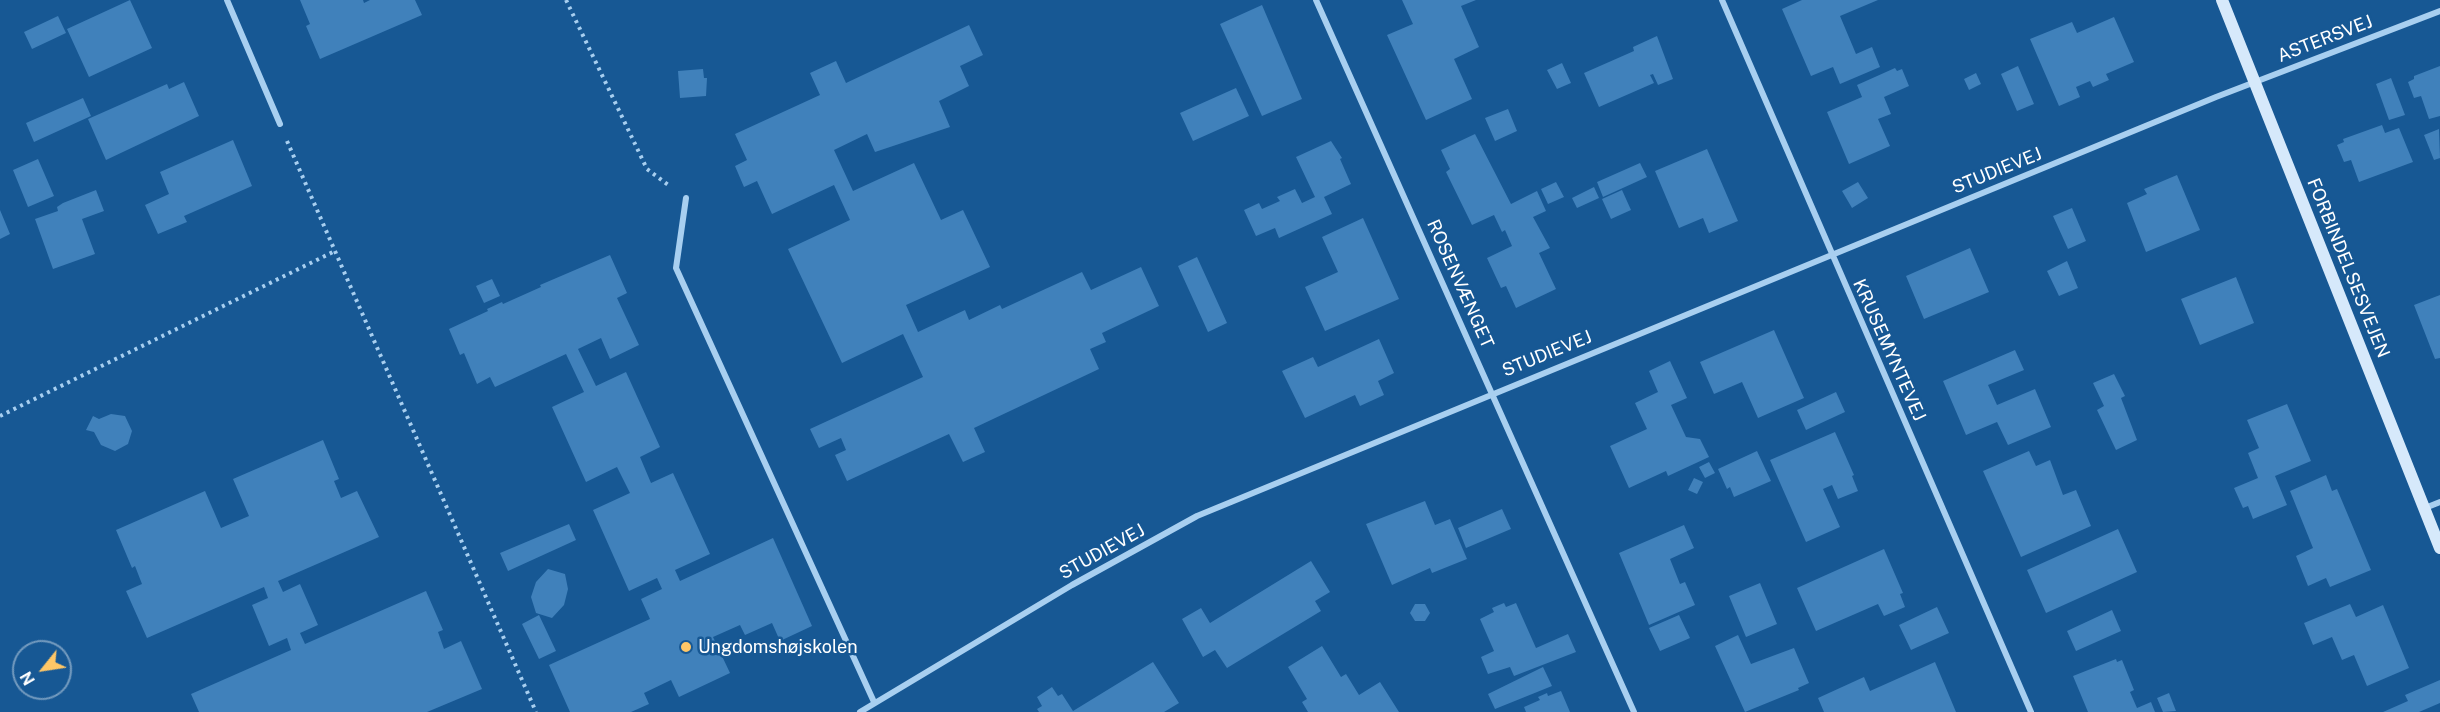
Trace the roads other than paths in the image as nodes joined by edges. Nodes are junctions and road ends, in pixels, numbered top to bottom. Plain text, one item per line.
1 (227, 0) edge
2 (1316, 0) edge
3 (1722, 0) edge
4 (2222, 0) edge
5 (2440, 11) edge
6 (2255, 83) junction
7 (280, 124) road end
8 (686, 198) road end
9 (1831, 255) junction
10 (1492, 393) junction
11 (2440, 502) edge
12 (2424, 509) junction
13 (2440, 548) edge
14 (874, 702) junction
15 (860, 712) edge
16 (1634, 712) edge
17 (2031, 712) edge

1 - 7 street
2 - 10 street, ROSENVÆNGET
3 - 9 street, KRUSEMYNTEVEJ
4 - 6 street, FORBINDELSESVEJEN
5 - 6 street, ASTERSVEJ
6 - 9 street, STUDIEVEJ
6 - 12 street, FORBINDELSESVEJEN
8 - 14 street
9 - 10 street, STUDIEVEJ
9 - 17 street, KRUSEMYNTEVEJ
10 - 14 street, STUDIEVEJ
10 - 16 street, ROSENVÆNGET
11 - 12 street
12 - 13 street, FORBINDELSESVEJEN
14 - 15 street, STUDIEVEJ

